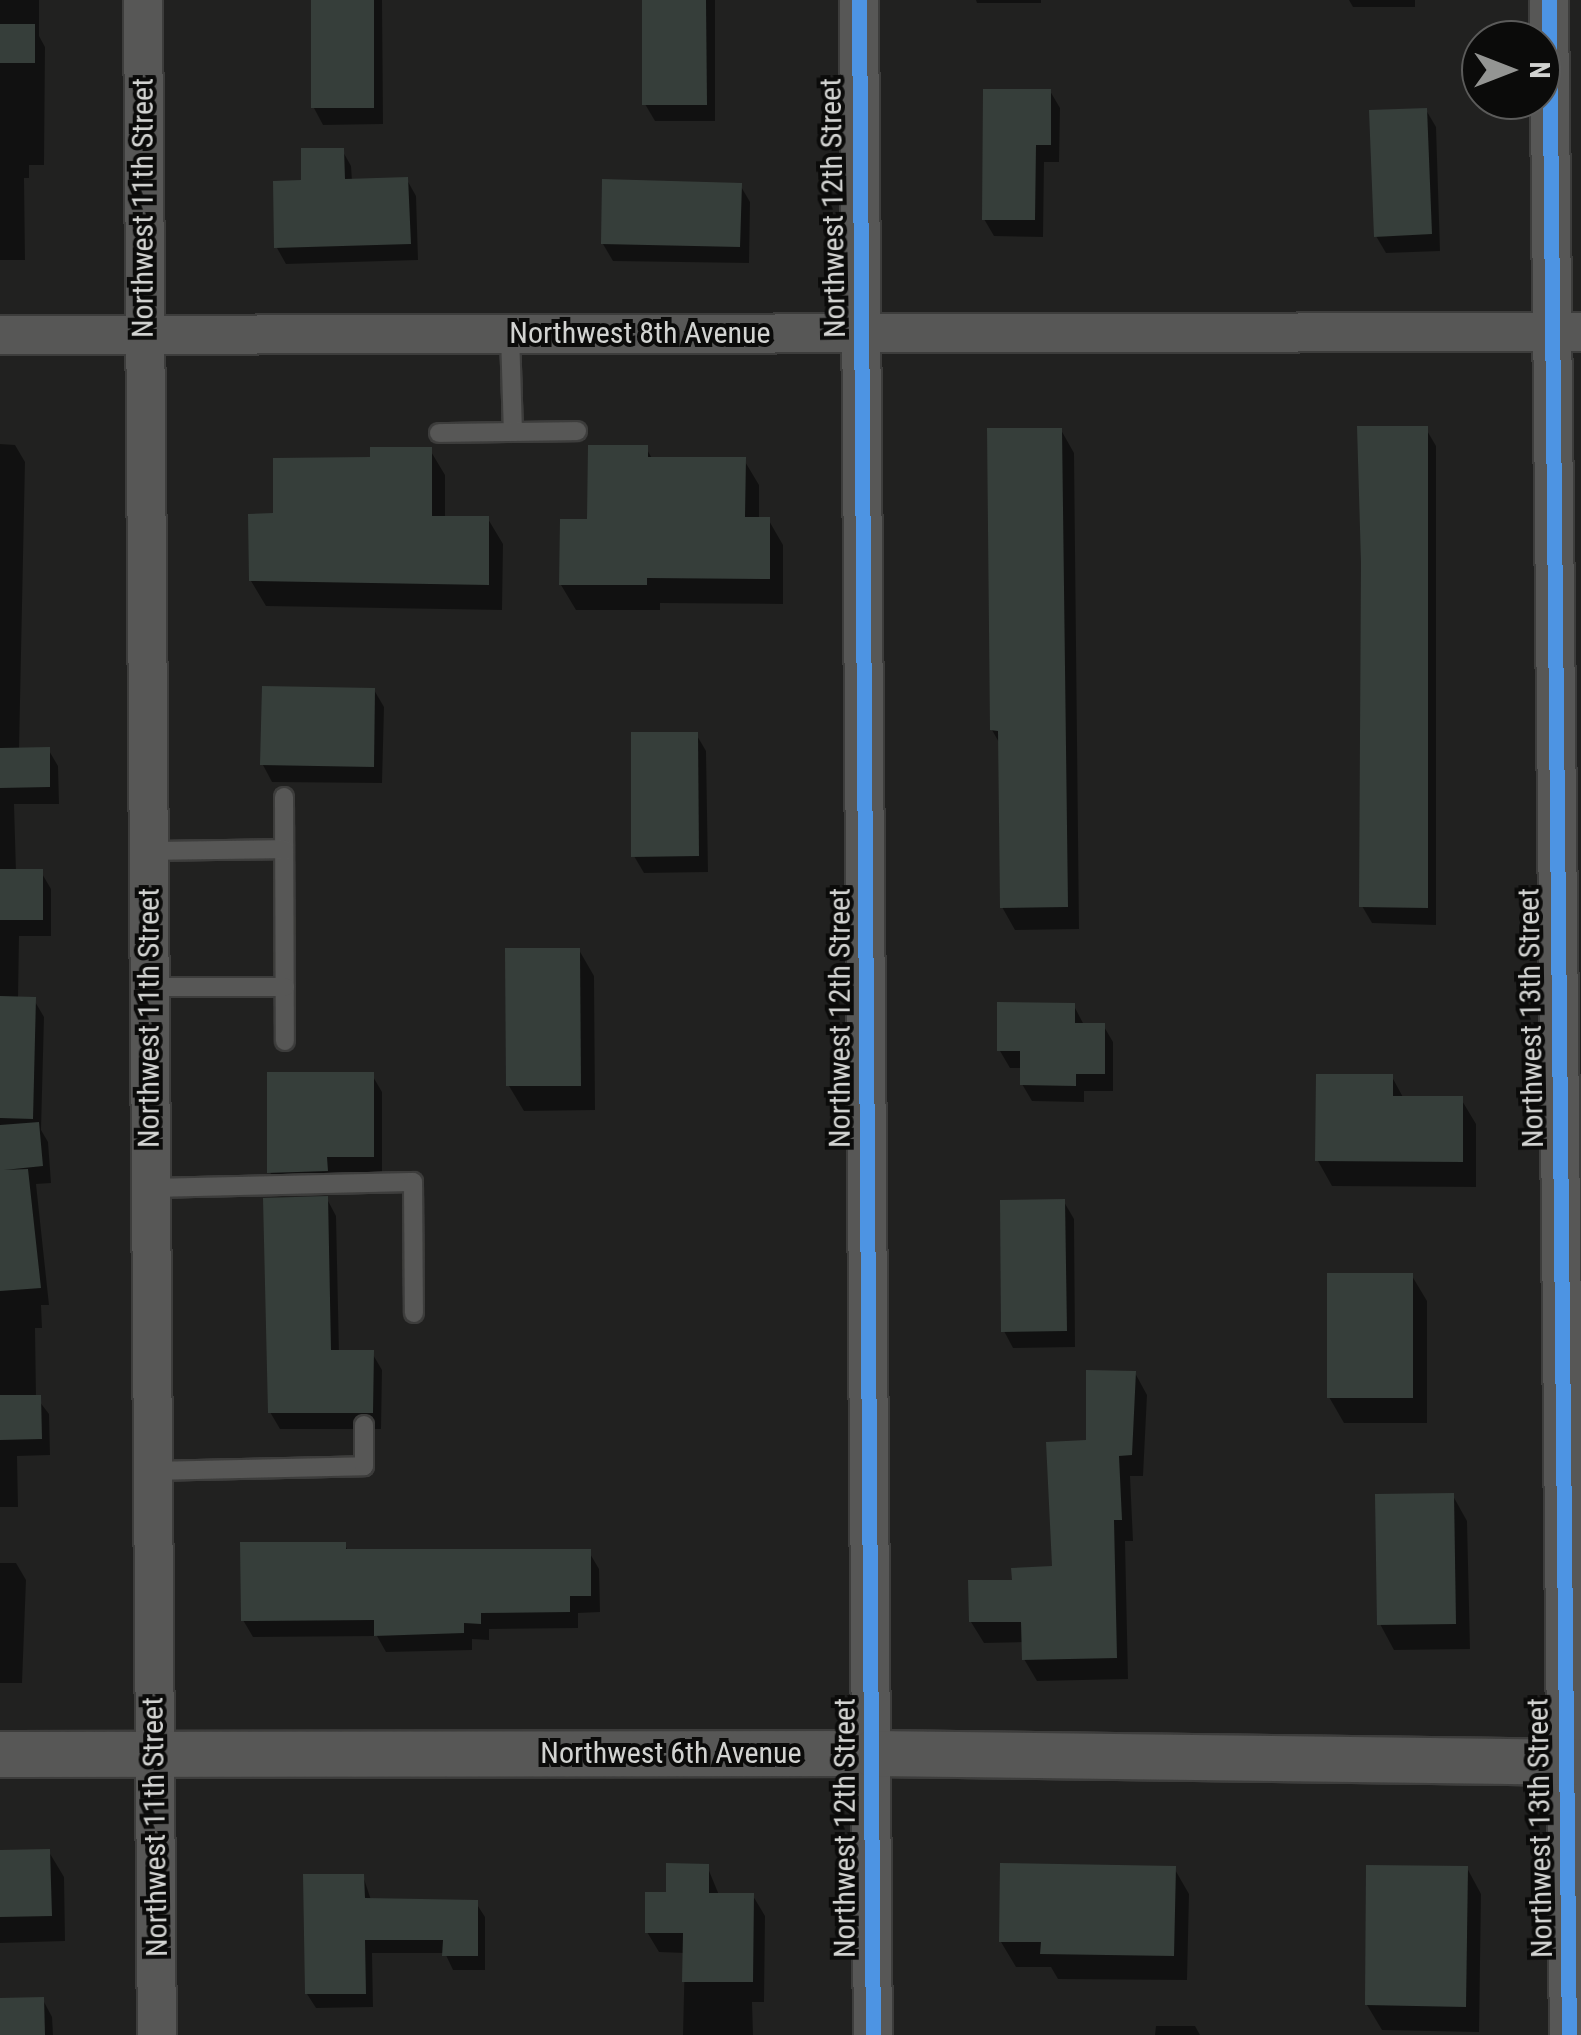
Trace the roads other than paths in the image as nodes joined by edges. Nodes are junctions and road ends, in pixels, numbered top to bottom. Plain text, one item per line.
1 (143, 0) edge
2 (859, 0) edge
3 (1549, 0) edge
4 (1566, 332) edge
5 (510, 333) junction
6 (862, 333) junction
7 (144, 334) junction
8 (0, 335) edge
9 (578, 430) dead end
10 (513, 432) junction
11 (439, 433) dead end
12 (284, 797) dead end
13 (284, 849) junction
14 (148, 851) junction
15 (148, 987) junction
16 (285, 987) junction
17 (285, 1042) dead end
18 (150, 1188) junction
19 (414, 1313) dead end
20 (364, 1425) dead end
21 (152, 1471) junction
22 (872, 1753) junction
23 (0, 1754) edge
24 (154, 1754) junction
25 (1574, 1762) edge
26 (157, 2035) edge
27 (872, 2035) edge
28 (1569, 2035) edge

1 - 7 street, Northwest 11th Street
2 - 6 street, Northwest 12th Street
3 - 4 street, Northwest 13th Street
4 - 6 street, Northwest 8th Avenue
4 - 25 street, Northwest 13th Street
5 - 6 street, Northwest 8th Avenue
5 - 7 street, Northwest 8th Avenue
5 - 10 lane
6 - 22 street, Northwest 12th Street
7 - 8 street, Northwest 8th Avenue
7 - 14 street, Northwest 11th Street
9 - 10 lane
10 - 11 lane
12 - 13 lane
13 - 14 lane
13 - 16 lane
14 - 15 street, Northwest 11th Street
15 - 16 lane
15 - 18 street, Northwest 11th Street
16 - 17 lane
18 - 19 lane
18 - 21 street, Northwest 11th Street
20 - 21 lane
21 - 24 street, Northwest 11th Street
22 - 24 street, Northwest 6th Avenue
22 - 25 street, Northwest 6th Avenue
22 - 27 street, Northwest 12th Street
23 - 24 street, Northwest 6th Avenue
24 - 26 street, Northwest 11th Street
25 - 28 street, Northwest 13th Street

